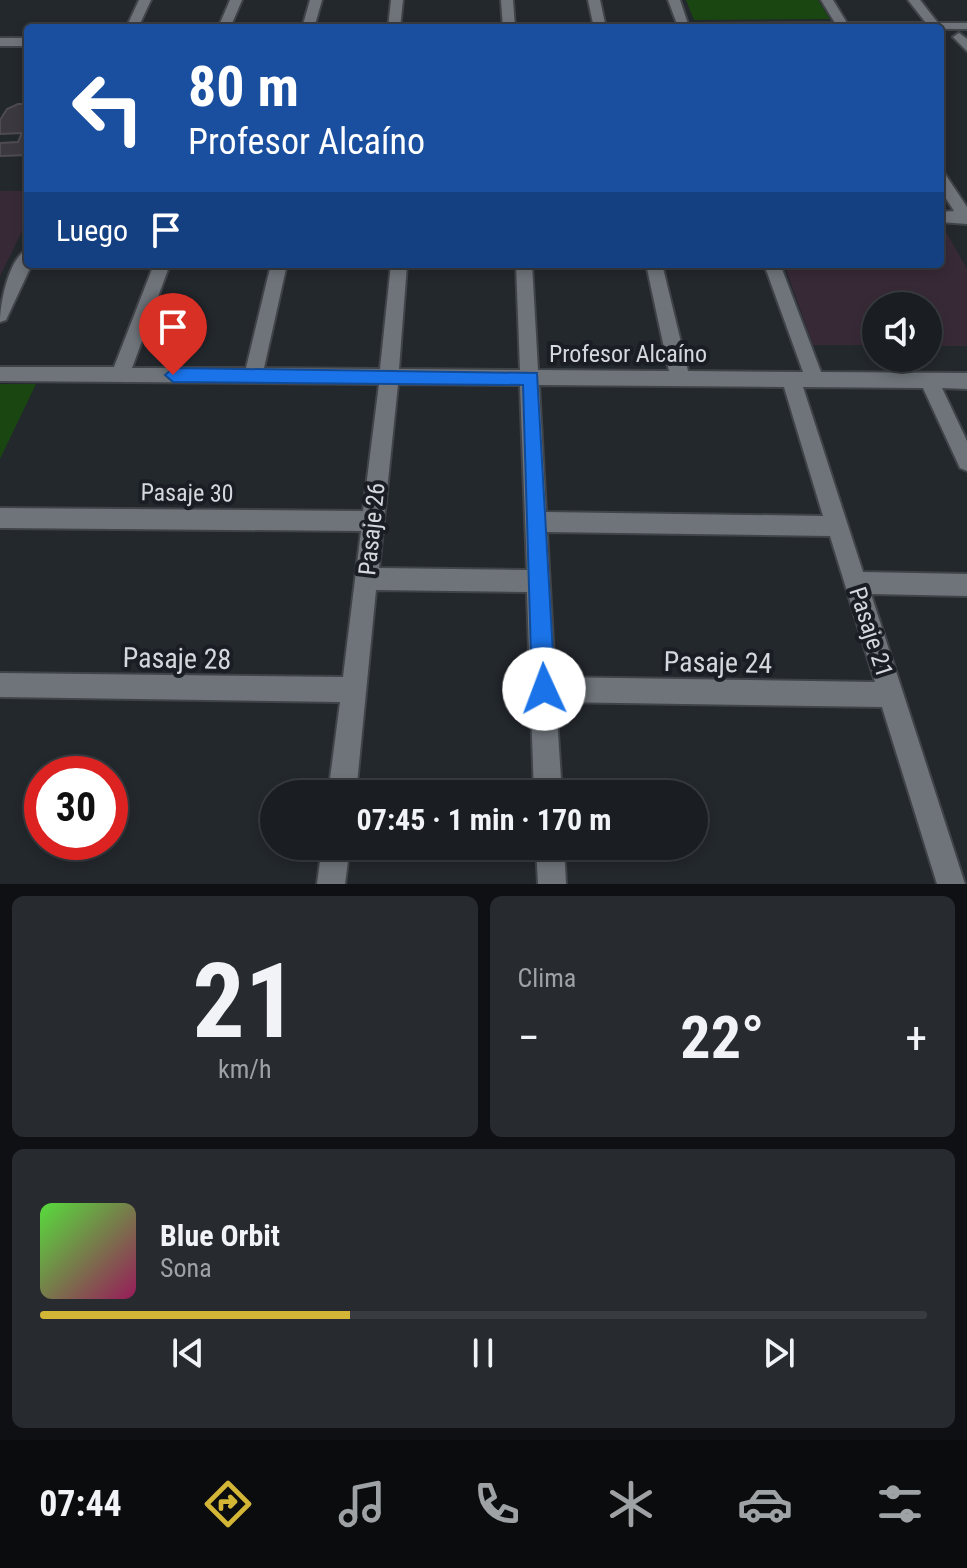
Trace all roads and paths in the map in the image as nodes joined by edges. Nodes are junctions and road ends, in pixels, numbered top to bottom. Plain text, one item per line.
1 (145, 0) edge
2 (236, 0) edge
3 (316, 0) edge
4 (397, 0) edge
5 (507, 0) edge
6 (594, 0) edge
7 (674, 0) edge
8 (827, 0) edge
9 (914, 0) edge
10 (134, 24) edge
11 (226, 24) edge
12 (309, 24) edge
13 (394, 24) edge
14 (509, 24) edge
15 (599, 24) edge
16 (683, 24) edge
17 (842, 24) edge
18 (931, 24) edge
19 (967, 26) edge
20 (944, 31) edge
21 (0, 32) edge
22 (24, 32) edge
23 (944, 34) edge
24 (964, 41) edge
25 (0, 42) edge
26 (24, 42) edge
27 (944, 183) edge
28 (950, 192) junction
29 (967, 192) edge
30 (944, 217) edge
31 (966, 218) edge
32 (24, 264) edge
33 (160, 268) edge
34 (278, 268) edge
35 (399, 268) edge
36 (524, 268) edge
37 (655, 268) edge
38 (773, 268) edge
39 (0, 315) edge
40 (0, 374) edge
41 (120, 375) junction
42 (253, 376) junction
43 (389, 377) junction
44 (531, 378) junction
45 (680, 379) junction
46 (803, 380) junction
47 (929, 381) junction
48 (967, 381) edge
49 (967, 462) edge
50 (0, 518) edge
51 (373, 521) junction
52 (537, 522) junction
53 (837, 526) junction
54 (366, 579) junction
55 (539, 581) junction
56 (855, 583) junction
57 (967, 585) edge
58 (0, 685) edge
59 (544, 689) junction
60 (354, 690) junction
61 (891, 695) junction
62 (344, 780) edge
63 (547, 780) edge
64 (334, 860) edge
65 (551, 860) edge
66 (331, 884) edge
67 (552, 884) edge
68 (951, 884) edge

1 - 10 street
2 - 11 street
3 - 12 street
4 - 13 street
5 - 14 street
6 - 15 street
7 - 16 street
8 - 17 street
9 - 18 street
19 - 20 street
21 - 22 street
23 - 24 street
25 - 26 street
27 - 28 street
28 - 29 street
28 - 31 street
30 - 31 street
32 - 39 street
33 - 41 street
34 - 42 street
35 - 43 street, Pasaje 26
36 - 44 street
37 - 45 street
38 - 46 street, Pasaje 21
40 - 41 street, Profesor Alcaíno
41 - 42 street, Profesor Alcaíno
42 - 43 street, Profesor Alcaíno
43 - 44 street, Profesor Alcaíno
43 - 51 street, Pasaje 26
44 - 45 street, Profesor Alcaíno
44 - 52 street
45 - 46 street, Profesor Alcaíno
46 - 47 street, Profesor Alcaíno
46 - 53 street, Pasaje 21
47 - 48 street, Profesor Alcaíno
47 - 49 street
50 - 51 street, Pasaje 30
51 - 54 street, Pasaje 26
52 - 53 street
52 - 55 street
53 - 56 street, Pasaje 21
54 - 55 street
54 - 60 street, Pasaje 26
55 - 59 street
56 - 57 street
56 - 61 street, Pasaje 21
58 - 60 street, Pasaje 28
59 - 61 street, Pasaje 24
59 - 63 street
60 - 62 street, Pasaje 26
61 - 68 street, Pasaje 21
64 - 66 street
65 - 67 street

